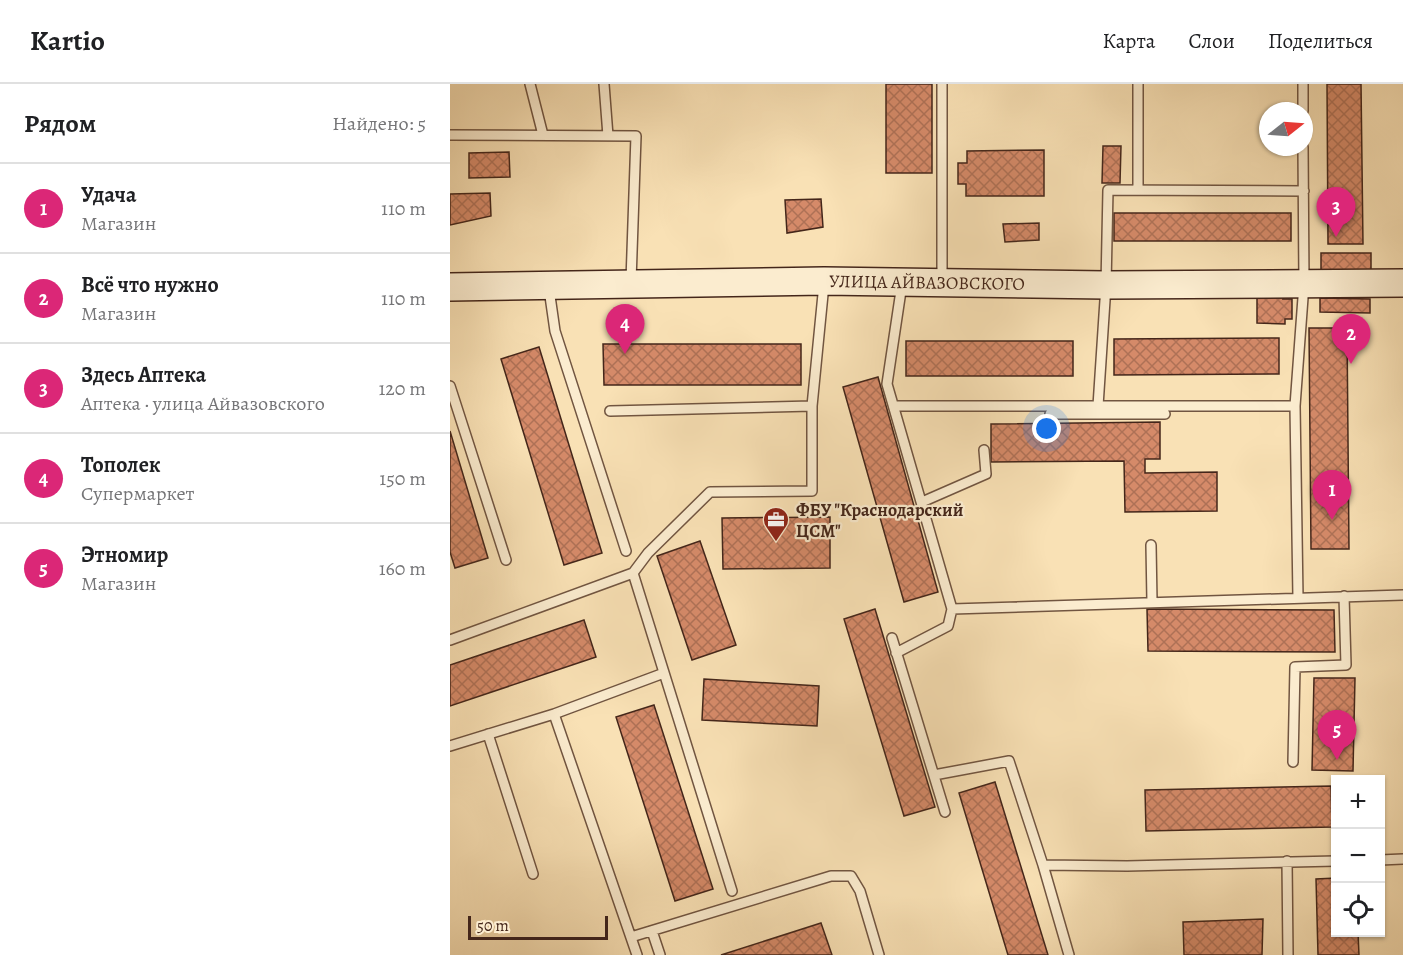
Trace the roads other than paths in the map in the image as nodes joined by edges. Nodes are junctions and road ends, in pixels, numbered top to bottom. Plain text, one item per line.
1 (530, 84) edge
2 (604, 84) edge
3 (942, 84) edge
4 (1138, 84) edge
5 (1303, 84) edge
6 (1303, 102) edge
7 (450, 135) edge
8 (543, 135) junction
9 (608, 136) junction
10 (1304, 156) edge
11 (1138, 189) junction
12 (1304, 191) junction
13 (824, 281) junction
14 (902, 283) junction
15 (942, 283) junction
16 (1403, 283) edge
17 (1304, 284) junction
18 (1106, 285) junction
19 (548, 286) junction
20 (631, 286) junction
21 (450, 287) edge
22 (450, 387) edge
23 (812, 406) junction
24 (894, 406) junction
25 (1098, 406) junction
26 (1295, 406) junction
27 (610, 411) dead end
28 (1050, 414) dead end
29 (1165, 414) dead end
30 (984, 450) dead end
31 (922, 502) junction
32 (1151, 545) dead end
33 (626, 551) dead end
34 (506, 560) dead end
35 (633, 573) junction
36 (1403, 595) edge
37 (1344, 596) junction
38 (1298, 598) junction
39 (1152, 602) junction
40 (952, 609) junction
41 (892, 639) dead end
42 (450, 640) edge
43 (896, 653) junction
44 (664, 673) junction
45 (554, 714) junction
46 (488, 734) junction
47 (450, 746) edge
48 (1293, 762) dead end
49 (934, 775) junction
50 (945, 812) dead end
51 (1385, 860) edge
52 (1403, 860) edge
53 (1287, 861) junction
54 (1331, 861) edge
55 (1043, 865) junction
56 (533, 874) dead end
57 (732, 891) dead end
58 (652, 931) junction
59 (632, 937) junction
60 (637, 955) edge
61 (660, 955) edge
62 (879, 955) edge
63 (1069, 955) edge
64 (1288, 955) edge

1 - 8 lane
2 - 9 lane
3 - 15 lane
4 - 11 lane
5 - 6 lane
7 - 8 lane
8 - 9 lane
9 - 20 lane
10 - 12 lane
11 - 12 lane
11 - 18 lane
12 - 17 lane
13 - 14 street, УЛИЦА АЙВАЗОВСКОГО
13 - 20 street, УЛИЦА АЙВАЗОВСКОГО
13 - 23 lane
14 - 15 street, УЛИЦА АЙВАЗОВСКОГО
14 - 24 lane
15 - 18 street, УЛИЦА АЙВАЗОВСКОГО
16 - 17 street, УЛИЦА АЙВАЗОВСКОГО
17 - 18 street, УЛИЦА АЙВАЗОВСКОГО
17 - 26 lane
18 - 25 lane
19 - 20 street, УЛИЦА АЙВАЗОВСКОГО
19 - 21 street, УЛИЦА АЙВАЗОВСКОГО
19 - 33 lane
22 - 34 lane
23 - 27 lane
23 - 35 lane
24 - 25 lane
24 - 31 lane
25 - 26 lane
26 - 38 lane
28 - 29 lane
30 - 31 lane
31 - 40 lane
32 - 39 lane
35 - 42 lane
35 - 44 lane
36 - 37 lane
37 - 38 lane
37 - 48 lane
38 - 39 lane
39 - 40 lane
40 - 43 lane
41 - 43 lane
43 - 49 lane
44 - 45 lane
44 - 57 lane
45 - 46 lane
45 - 59 lane
46 - 47 lane
46 - 56 lane
49 - 50 lane
49 - 55 lane
51 - 52 lane
53 - 54 lane
53 - 55 lane
53 - 64 lane
55 - 63 lane
58 - 59 lane
58 - 61 lane
58 - 62 lane
59 - 60 lane

